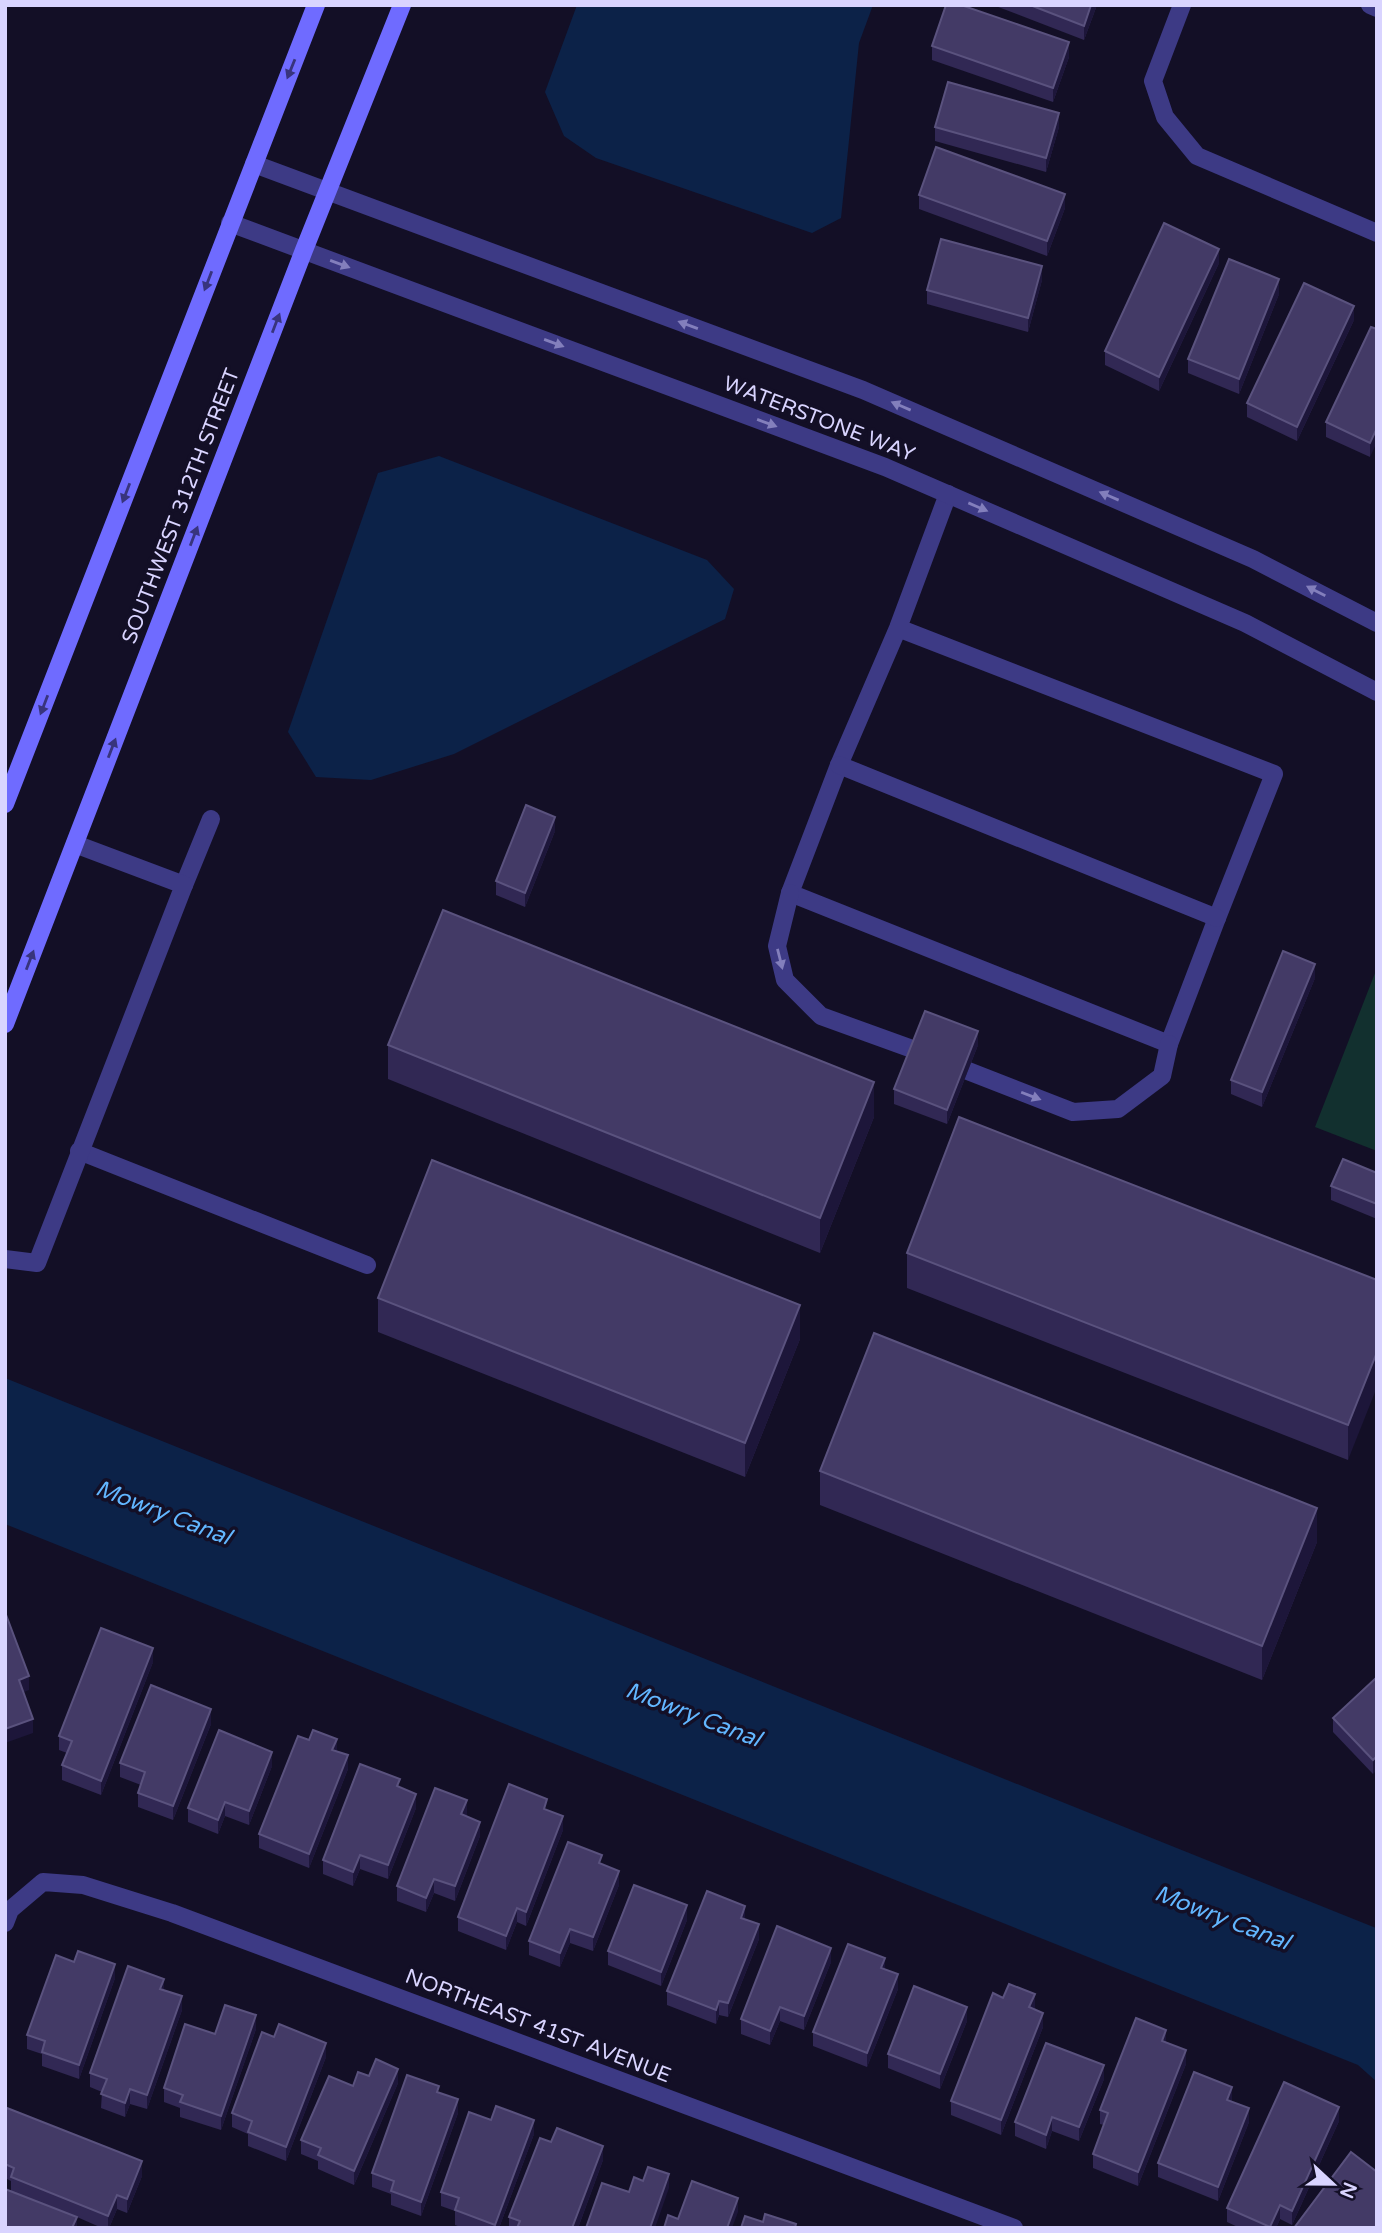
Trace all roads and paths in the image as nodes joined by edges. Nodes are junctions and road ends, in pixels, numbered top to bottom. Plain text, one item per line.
1 (316, 5) edge
2 (402, 5) edge
3 (1182, 5) edge
4 (1370, 5) edge
5 (1377, 8) edge
6 (254, 164) junction
7 (328, 191) junction
8 (230, 223) junction
9 (1377, 233) edge
10 (304, 250) junction
11 (948, 494) junction
12 (1377, 622) edge
13 (898, 628) junction
14 (1377, 692) edge
15 (839, 765) junction
16 (5, 804) edge
17 (211, 819) dead end
18 (75, 844) junction
19 (184, 885) junction
20 (790, 893) junction
21 (1217, 918) junction
22 (5, 1024) edge
23 (1169, 1044) junction
24 (915, 1051) edge
25 (968, 1071) edge
26 (79, 1151) junction
27 (5, 1259) edge
28 (367, 1265) dead end
29 (5, 1923) edge
30 (1014, 2228) edge

1 -> 6 main road
2 - 7 main road, SOUTHWEST 312TH STREET
3 - 9 street
4 - 5 street
6 - 7 street, WATERSTONE WAY
6 - 8 main road
7 - 10 main road, SOUTHWEST 312TH STREET
12 -> 7 street, WATERSTONE WAY
8 - 10 street, WATERSTONE WAY
8 -> 16 main road
10 -> 11 street, WATERSTONE WAY
18 -> 10 main road, SOUTHWEST 312TH STREET
11 - 13 street
11 -> 14 street, WATERSTONE WAY
13 - 15 street
13 - 21 street
15 - 20 street
15 - 21 street
17 - 19 street
18 - 19 street
22 -> 18 main road, SOUTHWEST 312TH STREET
19 - 26 street
20 - 23 street
20 -> 24 street
21 - 23 street
25 -> 23 street
26 - 27 street
26 - 28 street
29 - 30 street, NORTHEAST 41ST AVENUE

